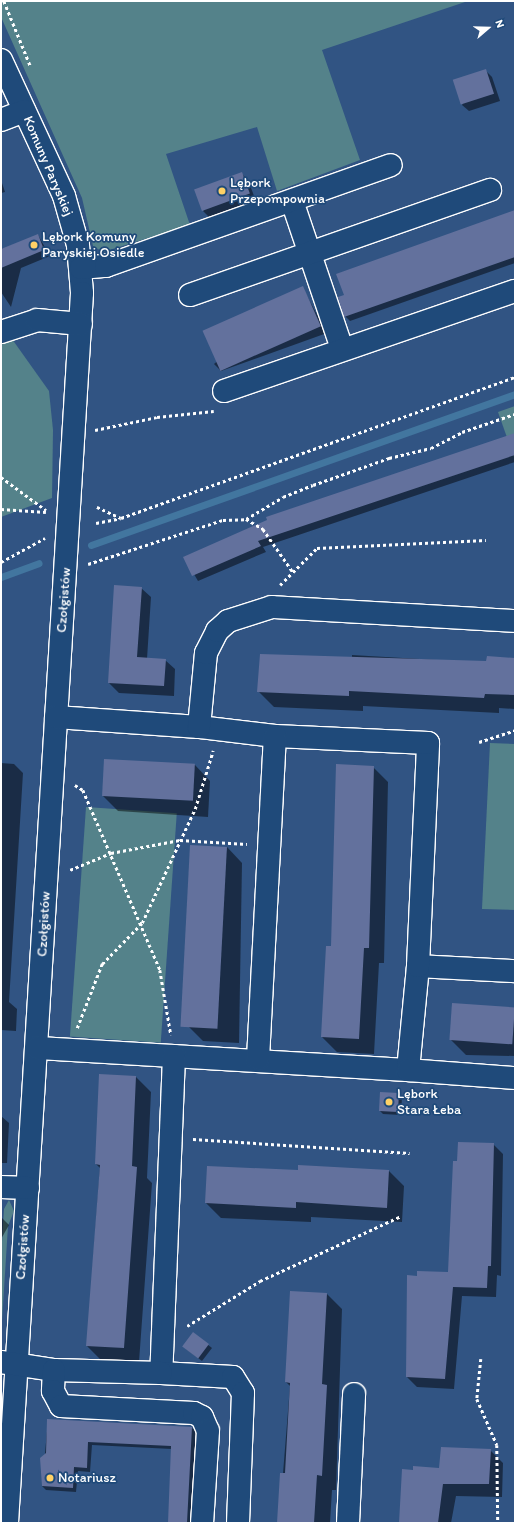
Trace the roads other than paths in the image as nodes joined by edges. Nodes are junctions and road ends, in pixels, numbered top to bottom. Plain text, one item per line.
1 (1, 60) edge
2 (24, 111) junction
3 (1, 120) edge
4 (391, 165) dead end
5 (490, 190) dead end
6 (292, 201) junction
7 (310, 252) junction
8 (82, 268) junction
9 (515, 291) edge
10 (190, 294) dead end
11 (81, 324) junction
12 (1, 332) edge
13 (342, 349) junction
14 (224, 391) dead end
15 (515, 621) edge
16 (56, 716) junction
17 (199, 727) junction
18 (275, 736) junction
19 (418, 966) junction
20 (515, 971) edge
21 (37, 1048) junction
22 (174, 1056) junction
23 (258, 1059) junction
24 (408, 1070) junction
25 (515, 1078) edge
26 (1, 1186) edge
27 (28, 1188) junction
28 (8, 1363) edge
29 (54, 1370) junction
30 (161, 1373) junction
31 (354, 1394) dead end
32 (7, 1523) edge
33 (202, 1523) edge
34 (238, 1523) edge
35 (348, 1523) edge

1 - 2 street, Komuny Paryskiej
2 - 3 street
2 - 8 street, Komuny Paryskiej
4 - 6 street
5 - 7 street
6 - 7 street
6 - 8 street
7 - 10 street
7 - 13 street
8 - 11 street, Komuny Paryskiej
9 - 13 street
11 - 12 street
11 - 16 street, Czołgistów
13 - 14 street
15 - 17 street
16 - 17 street
16 - 21 street, Czołgistów
17 - 18 street
18 - 19 street
18 - 23 street
19 - 20 street
19 - 24 street
21 - 22 street
21 - 27 street, Czołgistów
22 - 23 street
22 - 30 street
23 - 24 street
24 - 25 street
26 - 27 street
27 - 28 street, Czołgistów
28 - 29 street
28 - 32 street, Czołgistów
29 - 30 street
29 - 33 street
30 - 34 street
31 - 35 street

